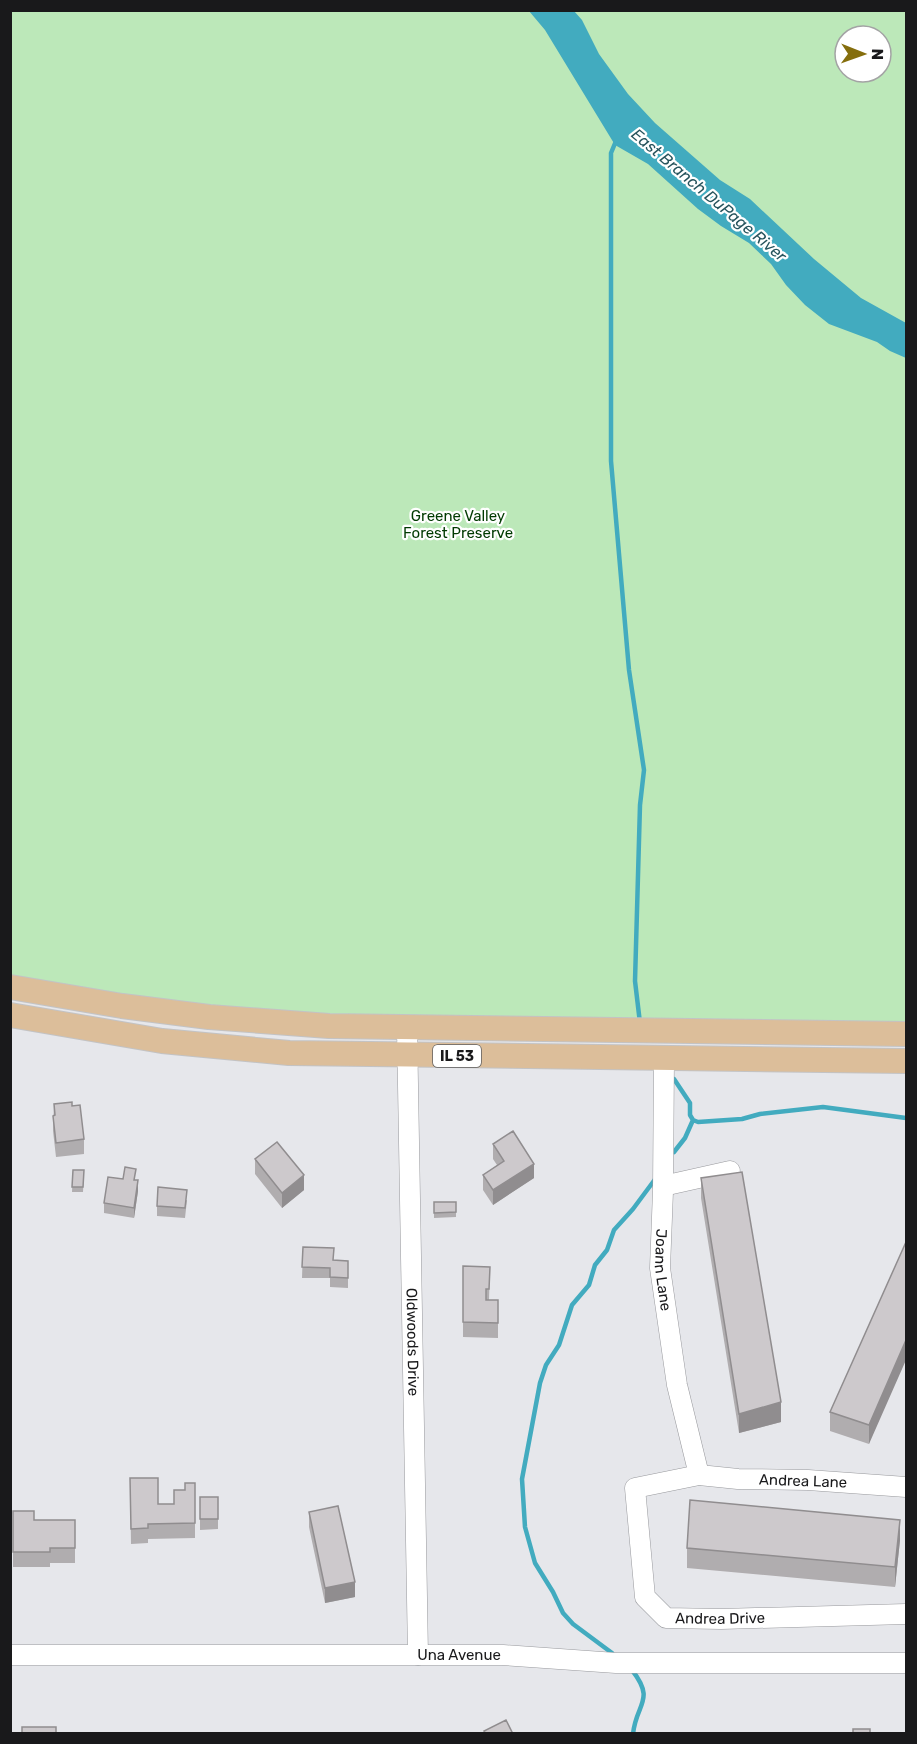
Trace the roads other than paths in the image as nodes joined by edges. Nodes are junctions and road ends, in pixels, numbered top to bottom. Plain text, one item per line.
1 (10, 987) edge
2 (10, 1015) edge
3 (406, 1028) junction
4 (906, 1034) edge
5 (407, 1056) junction
6 (664, 1058) junction
7 (906, 1061) edge
8 (730, 1171) edge
9 (663, 1186) junction
10 (699, 1475) junction
11 (906, 1487) edge
12 (906, 1614) edge
13 (12, 1655) dead end
14 (418, 1655) junction
15 (906, 1663) edge

1 - 3 main road, IL 53
2 - 5 main road, IL 53
3 - 4 main road, IL 53
3 - 5 street, Oldwoods Drive
5 - 6 main road, IL 53
5 - 14 street, Oldwoods Drive
6 - 7 main road, IL 53
6 - 9 street, Joann Lane
8 - 9 street
9 - 10 street, Joann Lane
10 - 11 street, Andrea Lane
10 - 12 street, Andrea Drive
13 - 14 street, Una Avenue
14 - 15 street, Una Avenue

